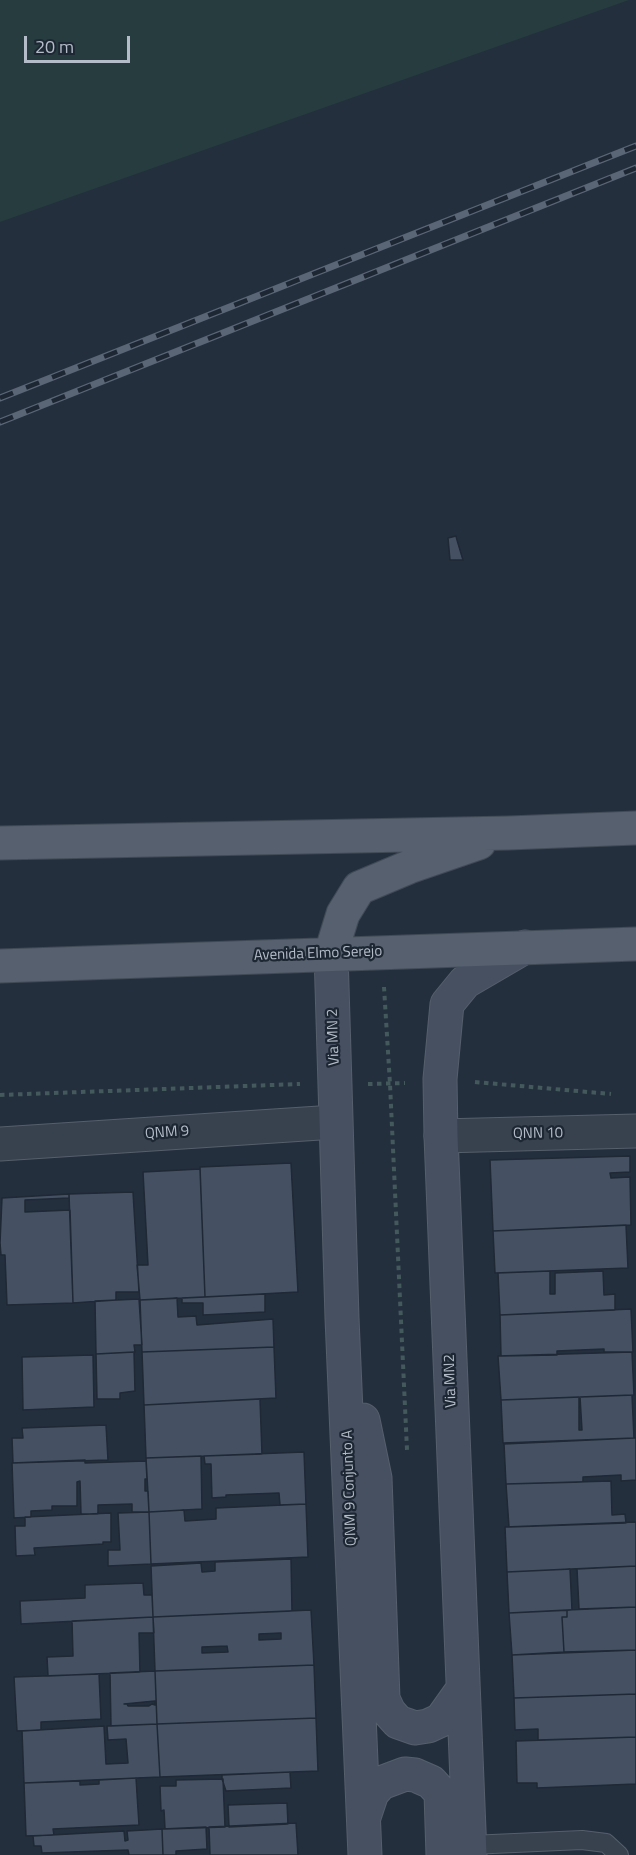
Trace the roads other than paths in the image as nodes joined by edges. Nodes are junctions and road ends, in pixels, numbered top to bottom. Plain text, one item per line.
1 (636, 828) edge
2 (509, 833) junction
3 (0, 843) edge
4 (636, 944) edge
5 (525, 947) junction
6 (331, 953) junction
7 (0, 966) edge
8 (335, 1122) junction
9 (636, 1131) edge
10 (441, 1136) junction
11 (0, 1144) edge
12 (342, 1318) junction
13 (463, 1689) junction
14 (364, 1818) junction
15 (461, 1852) edge
16 (365, 1855) edge
17 (619, 1855) edge

1 - 2 main road
2 - 3 main road
2 - 6 main road
4 - 5 main road, Avenida Elmo Serejo
5 - 6 main road, Avenida Elmo Serejo
5 - 10 main road, Via MN2
6 - 7 main road, Avenida Elmo Serejo
6 - 8 main road, Via MN 2
8 - 11 street, QNM 9
8 - 12 main road, QNM 9 Conjunto A
9 - 10 street, QNN 10
10 - 13 main road, Via MN2
12 - 13 main road
12 - 14 main road, QNM 9 Conjunto A
13 - 15 main road, Via MN2
14 - 15 main road
14 - 16 main road, QNM 9 Conjunto A
15 - 17 lane

